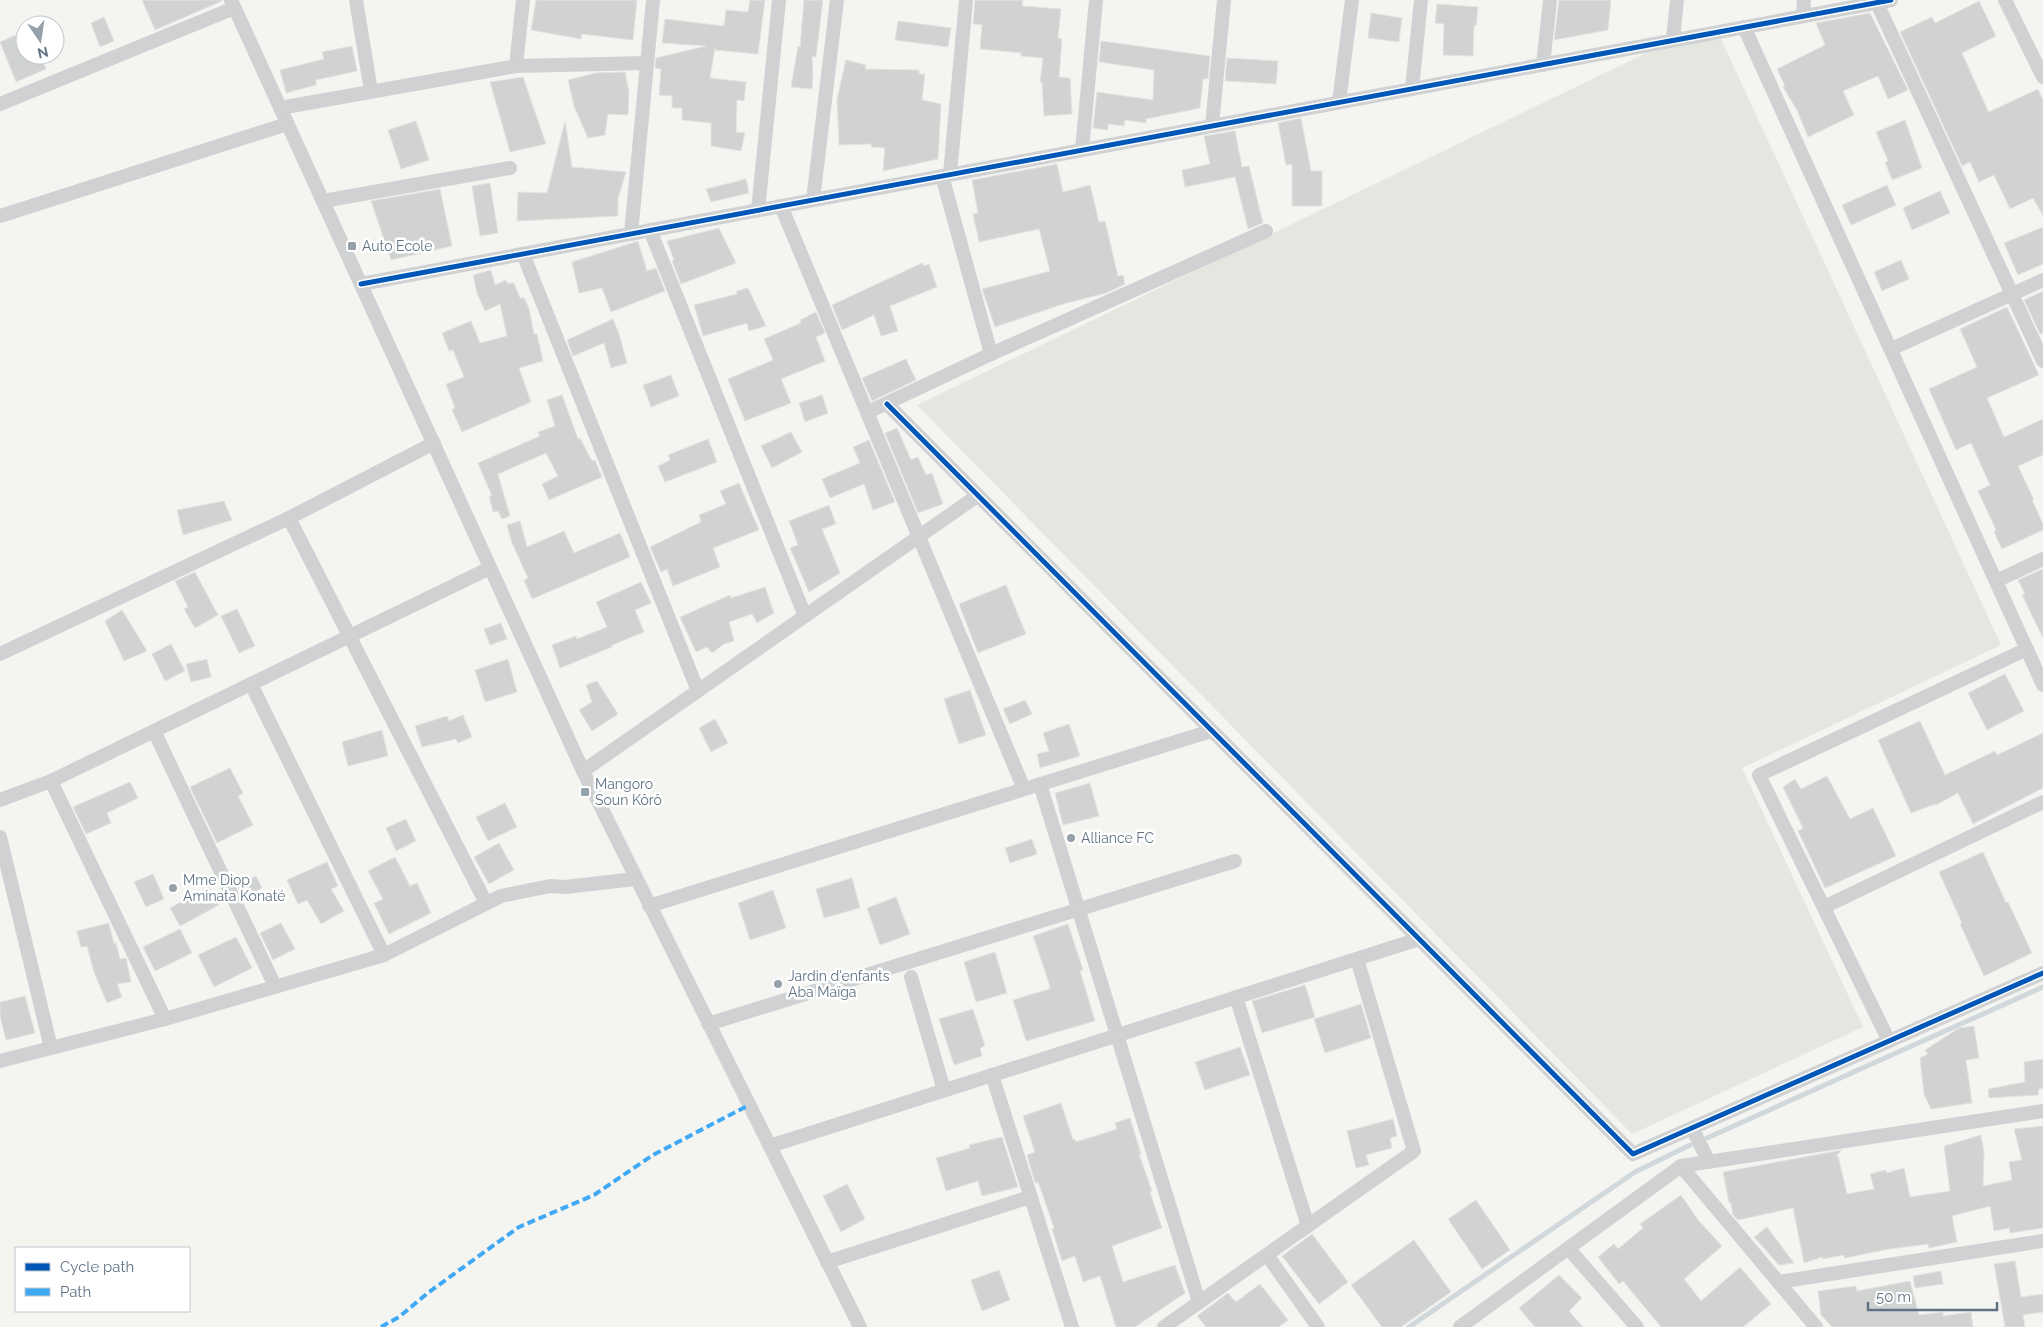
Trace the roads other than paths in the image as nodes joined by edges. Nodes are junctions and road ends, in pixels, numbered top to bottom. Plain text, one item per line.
1 (356, 0) edge
2 (523, 0) edge
3 (652, 0) edge
4 (779, 0) edge
5 (837, 0) edge
6 (966, 0) edge
7 (1096, 0) edge
8 (1224, 0) edge
9 (1352, 0) edge
10 (1421, 0) edge
11 (1550, 0) edge
12 (1677, 0) edge
13 (1804, 0) edge
14 (1891, 0) edge
15 (2005, 0) edge
16 (1877, 3) junction
17 (232, 4) edge
18 (1802, 16) junction
19 (1744, 27) junction
20 (1673, 40) junction
21 (648, 63) junction
22 (1543, 65) junction
23 (516, 66) junction
24 (2043, 77) edge
25 (1412, 89) junction
26 (371, 91) junction
27 (1340, 102) junction
28 (0, 104) edge
29 (280, 108) junction
30 (287, 124) junction
31 (1212, 126) junction
32 (1082, 150) junction
33 (510, 168) dead end
34 (946, 175) junction
35 (813, 200) junction
36 (322, 201) junction
37 (781, 206) junction
38 (758, 210) junction
39 (0, 216) edge
40 (650, 230) junction
41 (1266, 231) dead end
42 (631, 234) junction
43 (523, 254) junction
44 (2043, 280) edge
45 (361, 284) junction
46 (2013, 294) junction
47 (1891, 349) junction
48 (991, 354) junction
49 (2043, 361) edge
50 (887, 404) junction
51 (868, 412) junction
52 (434, 443) junction
53 (977, 496) junction
54 (289, 518) junction
55 (920, 536) junction
56 (2043, 559) edge
57 (490, 568) junction
58 (1996, 581) junction
59 (805, 616) junction
60 (350, 636) junction
61 (2027, 649) junction
62 (0, 654) edge
63 (251, 684) junction
64 (2043, 684) edge
65 (698, 691) junction
66 (1211, 730) junction
67 (154, 731) junction
68 (583, 771) junction
69 (51, 781) junction
70 (1040, 784) junction
71 (1024, 789) junction
72 (0, 800) edge
73 (2043, 802) edge
74 (0, 837) edge
75 (1236, 861) dead end
76 (635, 879) junction
77 (486, 903) junction
78 (649, 906) junction
79 (1824, 907) junction
80 (1078, 910) junction
81 (1419, 939) junction
82 (384, 955) junction
83 (1357, 959) junction
84 (2043, 973) edge
85 (911, 977) dead end
86 (275, 986) junction
87 (1236, 997) junction
88 (165, 1019) junction
89 (708, 1024) junction
90 (1116, 1036) junction
91 (1889, 1041) junction
92 (51, 1048) junction
93 (0, 1060) edge
94 (992, 1075) junction
95 (944, 1090) junction
96 (2043, 1111) edge
97 (1692, 1128) junction
98 (770, 1146) junction
99 (1709, 1162) junction
100 (1681, 1166) junction
101 (1030, 1197) junction
102 (1308, 1226) junction
103 (2043, 1241) edge
104 (1568, 1248) junction
105 (1267, 1255) junction
106 (827, 1262) junction
107 (1778, 1282) junction
108 (1200, 1302) junction
109 (1466, 1325) edge
110 (860, 1327) edge
111 (1072, 1327) edge
112 (1164, 1327) edge
113 (1318, 1327) edge
114 (1637, 1327) edge
115 (1816, 1327) edge

1 - 26 street
2 - 23 street
3 - 21 street
4 - 38 street
5 - 35 street
6 - 34 street
7 - 32 street
8 - 31 street
9 - 27 street
10 - 25 street
11 - 22 street
12 - 20 street
13 - 18 street
14 - 16 street
15 - 24 street
16 - 18 street
16 - 46 street
17 - 28 street
17 - 29 street
18 - 19 street
19 - 20 street
19 - 47 street
20 - 22 street
21 - 23 street
21 - 42 street
22 - 25 street
23 - 26 street
25 - 27 street
26 - 29 street
27 - 31 street
29 - 30 street
30 - 36 street
30 - 39 street
31 - 32 street
32 - 34 street
33 - 36 street
34 - 35 street
34 - 48 street
35 - 37 street
36 - 45 street
37 - 38 street
37 - 51 street
38 - 40 street
40 - 42 street
40 - 59 street
41 - 48 street
42 - 43 street
43 - 45 street
43 - 65 street
44 - 46 street
45 - 52 street
46 - 47 street
46 - 49 street
47 - 58 street
48 - 50 street
50 - 51 street
50 - 53 street
51 - 55 street
52 - 54 street
52 - 57 street
53 - 55 street
53 - 66 street
54 - 60 street
54 - 62 street
55 - 59 street
55 - 71 street
56 - 58 street
57 - 60 street
57 - 68 street
58 - 61 street
59 - 65 street
60 - 63 street
60 - 77 street
61 - 64 street
61 - 79 street
63 - 67 street
63 - 82 street
65 - 68 street
66 - 70 street
66 - 81 street
67 - 69 street
67 - 86 street
68 - 76 street
69 - 72 street
69 - 88 street
70 - 71 street
70 - 80 street
71 - 78 street
73 - 79 street
74 - 92 street
75 - 80 street
76 - 77 street
76 - 78 street
77 - 82 street
78 - 89 street
79 - 91 street
80 - 89 street
80 - 90 street
81 - 83 street
81 - 97 street
82 - 86 street
83 - 87 street
83 - 102 street
84 - 91 street
85 - 95 street
86 - 88 street
87 - 90 street
87 - 102 street
88 - 92 street
89 - 98 street
90 - 94 street
90 - 108 street
91 - 97 street
92 - 93 street
94 - 95 street
94 - 101 street
95 - 98 street
96 - 99 street
97 - 99 street
98 - 106 street
99 - 100 street
100 - 104 street
100 - 107 street
101 - 106 street
101 - 111 street
102 - 105 street
103 - 107 street
104 - 109 street
104 - 114 street
105 - 108 street
105 - 113 street
106 - 110 street
107 - 115 street
108 - 112 street

